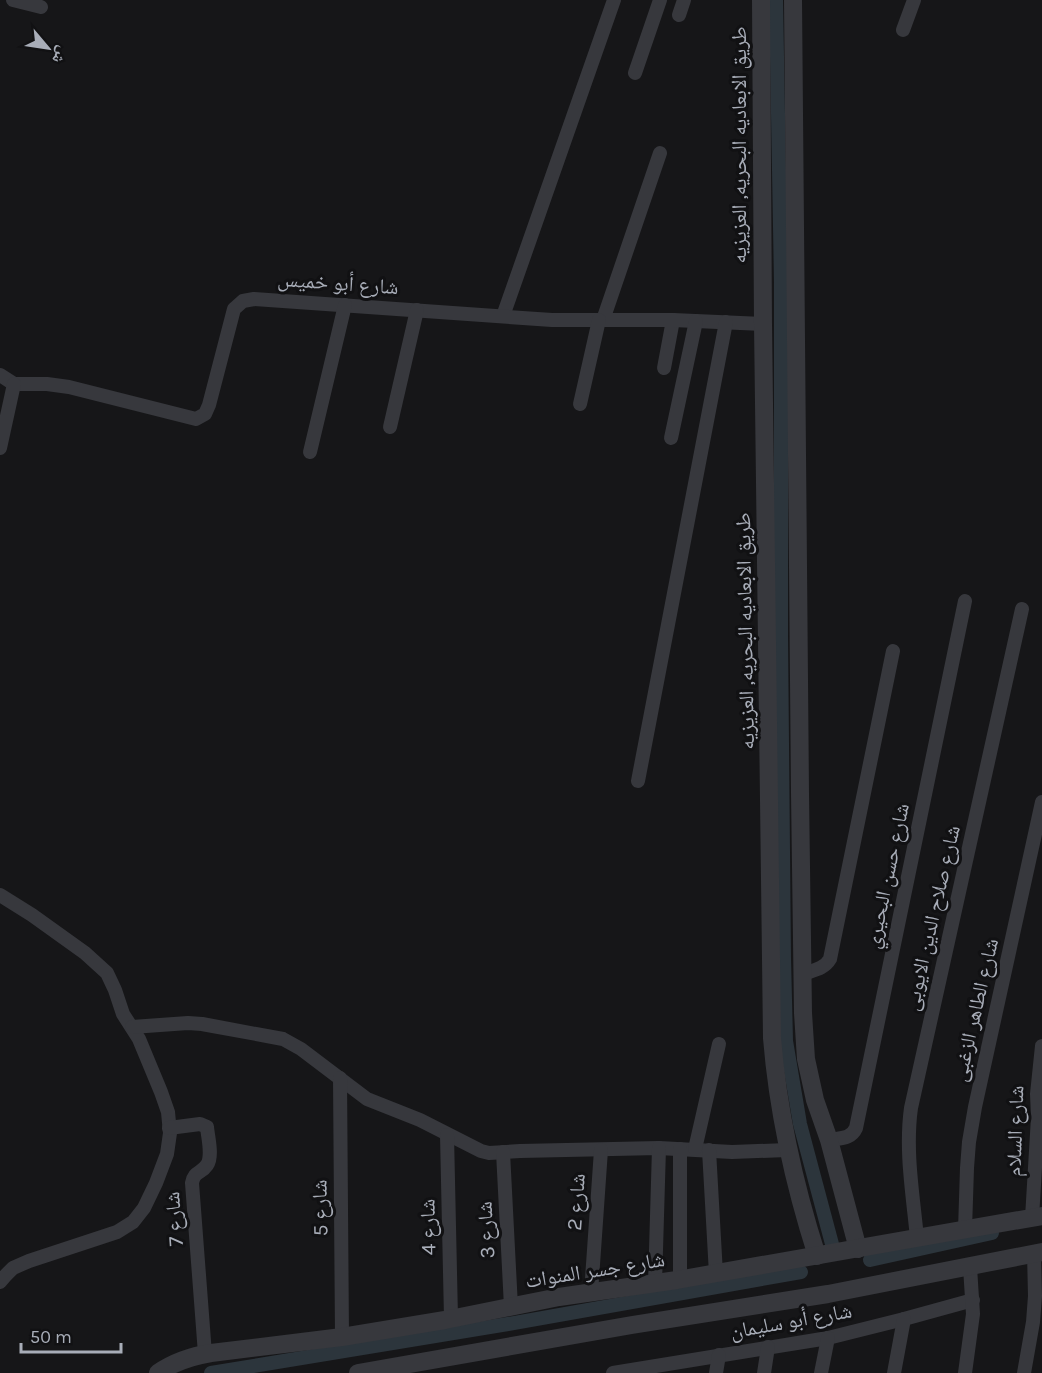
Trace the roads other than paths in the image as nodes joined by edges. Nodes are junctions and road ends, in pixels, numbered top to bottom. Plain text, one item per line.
1 (13, 0) edge
2 (614, 0) edge
3 (660, 0) edge
4 (684, 0) edge
5 (761, 0) edge
6 (793, 0) edge
7 (914, 0) edge
8 (41, 7) dead end
9 (679, 15) dead end
10 (903, 30) dead end
11 (635, 73) dead end
12 (660, 153) dead end
13 (345, 305) junction
14 (417, 310) junction
15 (503, 316) junction
16 (601, 320) junction
17 (673, 320) junction
18 (696, 321) junction
19 (726, 322) junction
20 (763, 324) junction
21 (664, 368) dead end
22 (0, 375) edge
23 (15, 384) junction
24 (580, 404) dead end
25 (390, 426) dead end
26 (671, 438) dead end
27 (0, 448) edge
28 (310, 452) dead end
29 (966, 601) dead end
30 (1022, 609) dead end
31 (893, 651) dead end
32 (638, 781) dead end
33 (1042, 802) edge
34 (0, 895) edge
35 (803, 974) junction
36 (132, 1027) junction
37 (718, 1044) dead end
38 (1042, 1046) edge
39 (340, 1078) junction
40 (1040, 1093) edge
41 (169, 1128) junction
42 (447, 1135) junction
43 (829, 1140) junction
44 (659, 1148) junction
45 (601, 1149) junction
46 (680, 1149) junction
47 (702, 1150) junction
48 (788, 1150) junction
49 (503, 1152) junction
50 (1037, 1217) edge
51 (965, 1230) junction
52 (917, 1238) junction
53 (858, 1249) junction
54 (1038, 1253) edge
55 (817, 1256) junction
56 (970, 1267) junction
57 (716, 1274) junction
58 (680, 1280) junction
59 (0, 1282) edge
60 (655, 1284) junction
61 (591, 1293) junction
62 (974, 1300) junction
63 (511, 1307) junction
64 (451, 1318) junction
65 (904, 1319) junction
66 (342, 1337) junction
67 (828, 1338) junction
68 (768, 1347) junction
69 (205, 1354) junction
70 (719, 1355) junction
71 (638, 1371) edge
72 (158, 1373) edge
73 (358, 1373) edge
74 (613, 1373) edge
75 (716, 1373) edge
76 (764, 1373) edge
77 (821, 1373) edge
78 (894, 1373) edge
79 (965, 1373) edge
80 (1024, 1373) edge

1 - 8 street
2 - 15 street
3 - 11 street
4 - 9 street
5 - 20 street, طريق الابعاديه البحريه, العزيزيه
6 - 35 street
7 - 10 street
12 - 16 street
13 - 14 street, شارع أبو خميس
13 - 23 street, شارع أبو خميس
13 - 28 street
14 - 15 street, شارع أبو خميس
14 - 25 street
15 - 16 street, شارع أبو خميس
16 - 17 street, شارع أبو خميس
16 - 24 street
17 - 18 street, شارع أبو خميس
17 - 21 street
18 - 19 street, شارع أبو خميس
18 - 26 street
19 - 20 street, شارع أبو خميس
19 - 32 street
20 - 48 street, طريق الابعاديه البحريه, العزيزيه
22 - 23 street
23 - 27 street
29 - 43 street, شارع حسن البحيري
30 - 52 street, شارع صلاح الدين الايوبى
31 - 35 street
33 - 51 street, شارع الطاهر الزغبى
34 - 36 street
35 - 43 street
36 - 39 street
36 - 41 street
37 - 47 street
38 - 40 street, شارع السلام
39 - 42 street
39 - 66 street, شارع 5
40 - 50 street, شارع السلام
41 - 59 street
41 - 69 street, شارع 7
42 - 49 street
42 - 64 street, شارع 4
43 - 53 street
44 - 45 street
44 - 46 street
44 - 60 street
45 - 49 street
45 - 61 street, شارع 2
46 - 47 street
46 - 58 street
47 - 48 street
47 - 57 street
48 - 55 street, طريق الابعاديه البحريه, العزيزيه
49 - 63 street, شارع 3
50 - 51 street, شارع جسر المنوات
51 - 52 street, شارع جسر المنوات
52 - 53 street, شارع جسر المنوات
53 - 55 street, شارع جسر المنوات
54 - 56 street
54 - 80 street
55 - 57 street, شارع جسر المنوات
56 - 62 street
56 - 73 street
57 - 58 street, شارع جسر المنوات
58 - 60 street, شارع جسر المنوات
60 - 61 street, شارع جسر المنوات
61 - 63 street, شارع جسر المنوات
62 - 65 street, شارع أبو سليمان
62 - 79 street
63 - 64 street, شارع جسر المنوات
64 - 66 street, شارع جسر المنوات
65 - 67 street, شارع أبو سليمان
65 - 78 street
66 - 69 street, شارع جسر المنوات
67 - 68 street, شارع أبو سليمان
67 - 77 street
68 - 70 street, شارع أبو سليمان
68 - 76 street
69 - 72 street, شارع جسر المنوات
70 - 71 street, شارع أبو سليمان
70 - 75 street
71 - 74 street, شارع أبو سليمان

